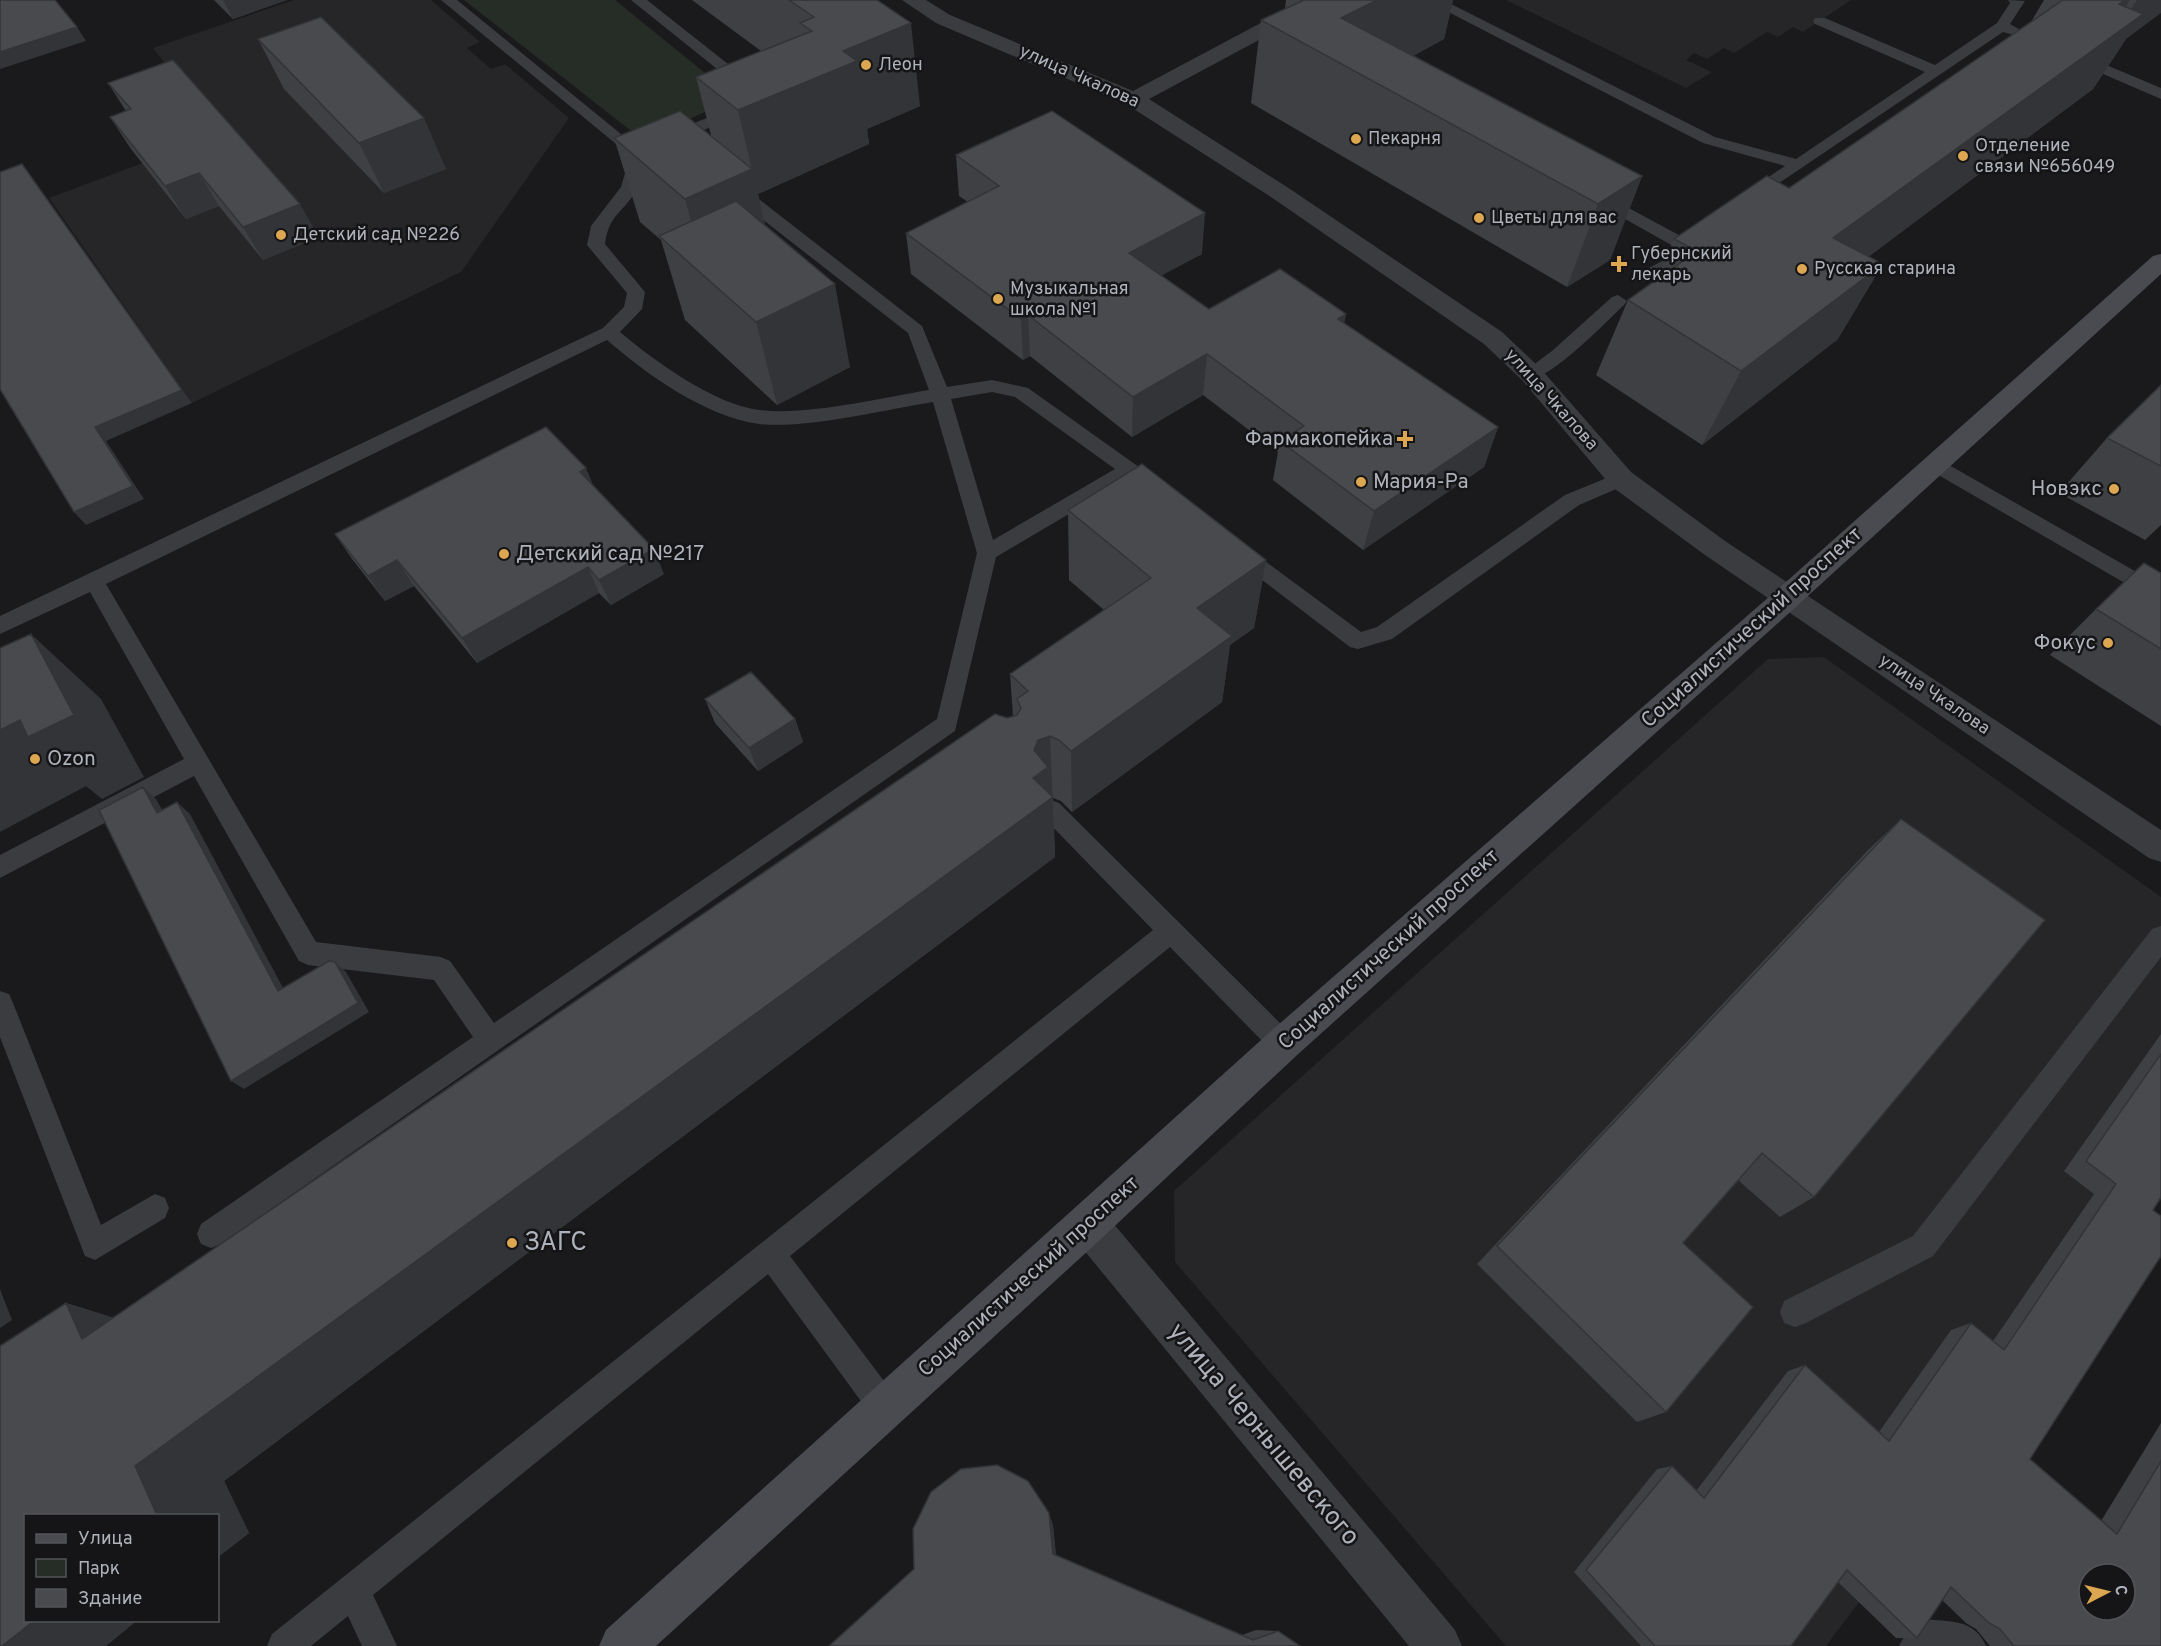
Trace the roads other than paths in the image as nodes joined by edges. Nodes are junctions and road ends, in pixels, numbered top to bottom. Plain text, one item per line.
1 (448, 0) edge
2 (638, 0) edge
3 (912, 0) edge
4 (1318, 0) edge
5 (1432, 0) edge
6 (2015, 0) edge
7 (1820, 21) dead end
8 (2002, 26) junction
9 (2027, 37) edge
10 (2092, 64) edge
11 (1936, 71) junction
12 (2161, 93) edge
13 (1134, 99) junction
14 (672, 138) junction
15 (635, 152) junction
16 (691, 153) edge
17 (1798, 165) junction
18 (1583, 187) edge
19 (740, 193) edge
20 (1736, 207) edge
21 (2161, 261) edge
22 (1643, 278) dead end
23 (1618, 301) dead end
24 (609, 332) junction
25 (1532, 375) junction
26 (940, 394) junction
27 (1935, 464) junction
28 (1129, 470) junction
29 (1621, 478) junction
30 (1158, 491) edge
31 (1224, 541) edge
32 (987, 553) junction
33 (94, 581) junction
34 (2156, 586) edge
35 (1788, 597) junction
36 (0, 626) edge
37 (199, 762) junction
38 (1051, 810) dead end
39 (2161, 848) edge
40 (0, 867) edge
41 (1170, 931) junction
42 (2161, 937) edge
43 (0, 1003) edge
44 (491, 1041) junction
45 (1283, 1044) junction
46 (155, 1208) dead end
47 (1088, 1224) junction
48 (211, 1234) dead end
49 (770, 1253) junction
50 (1795, 1312) dead end
51 (885, 1408) junction
52 (353, 1591) junction
53 (284, 1646) edge
54 (380, 1646) edge
55 (622, 1646) edge
56 (1439, 1646) edge
57 (1916, 1646) edge
58 (1969, 1646) edge

1 - 15 lane
2 - 14 lane
3 - 13 street, улица Чкалова
4 - 13 street
5 - 17 lane
6 - 8 lane
7 - 11 lane
8 - 9 lane
8 - 11 lane
10 - 12 lane
11 - 17 lane
13 - 25 street, улица Чкалова
14 - 15 lane
14 - 16 lane
15 - 24 lane
17 - 20 lane
18 - 22 lane
19 - 26 lane
21 - 27 street, Социалистический проспект
23 - 25 lane
24 - 26 lane
24 - 33 lane
25 - 29 street, улица Чкалова
26 - 28 lane
26 - 32 lane
27 - 34 lane
27 - 35 street, Социалистический проспект
28 - 30 lane
28 - 32 lane
29 - 31 lane
29 - 35 street, улица Чкалова
32 - 44 lane
33 - 36 lane
33 - 37 lane
35 - 39 street, улица Чкалова
35 - 45 street, Социалистический проспект
37 - 40 lane
37 - 44 lane
38 - 41 lane
41 - 45 lane
41 - 49 lane
42 - 50 lane
43 - 46 lane
44 - 48 lane
45 - 47 street, Социалистический проспект
47 - 51 street, Социалистический проспект
47 - 56 street, улица Чернышевского
49 - 51 lane
49 - 52 lane
51 - 55 street, Социалистический проспект
52 - 53 lane
52 - 54 lane
57 - 58 lane

